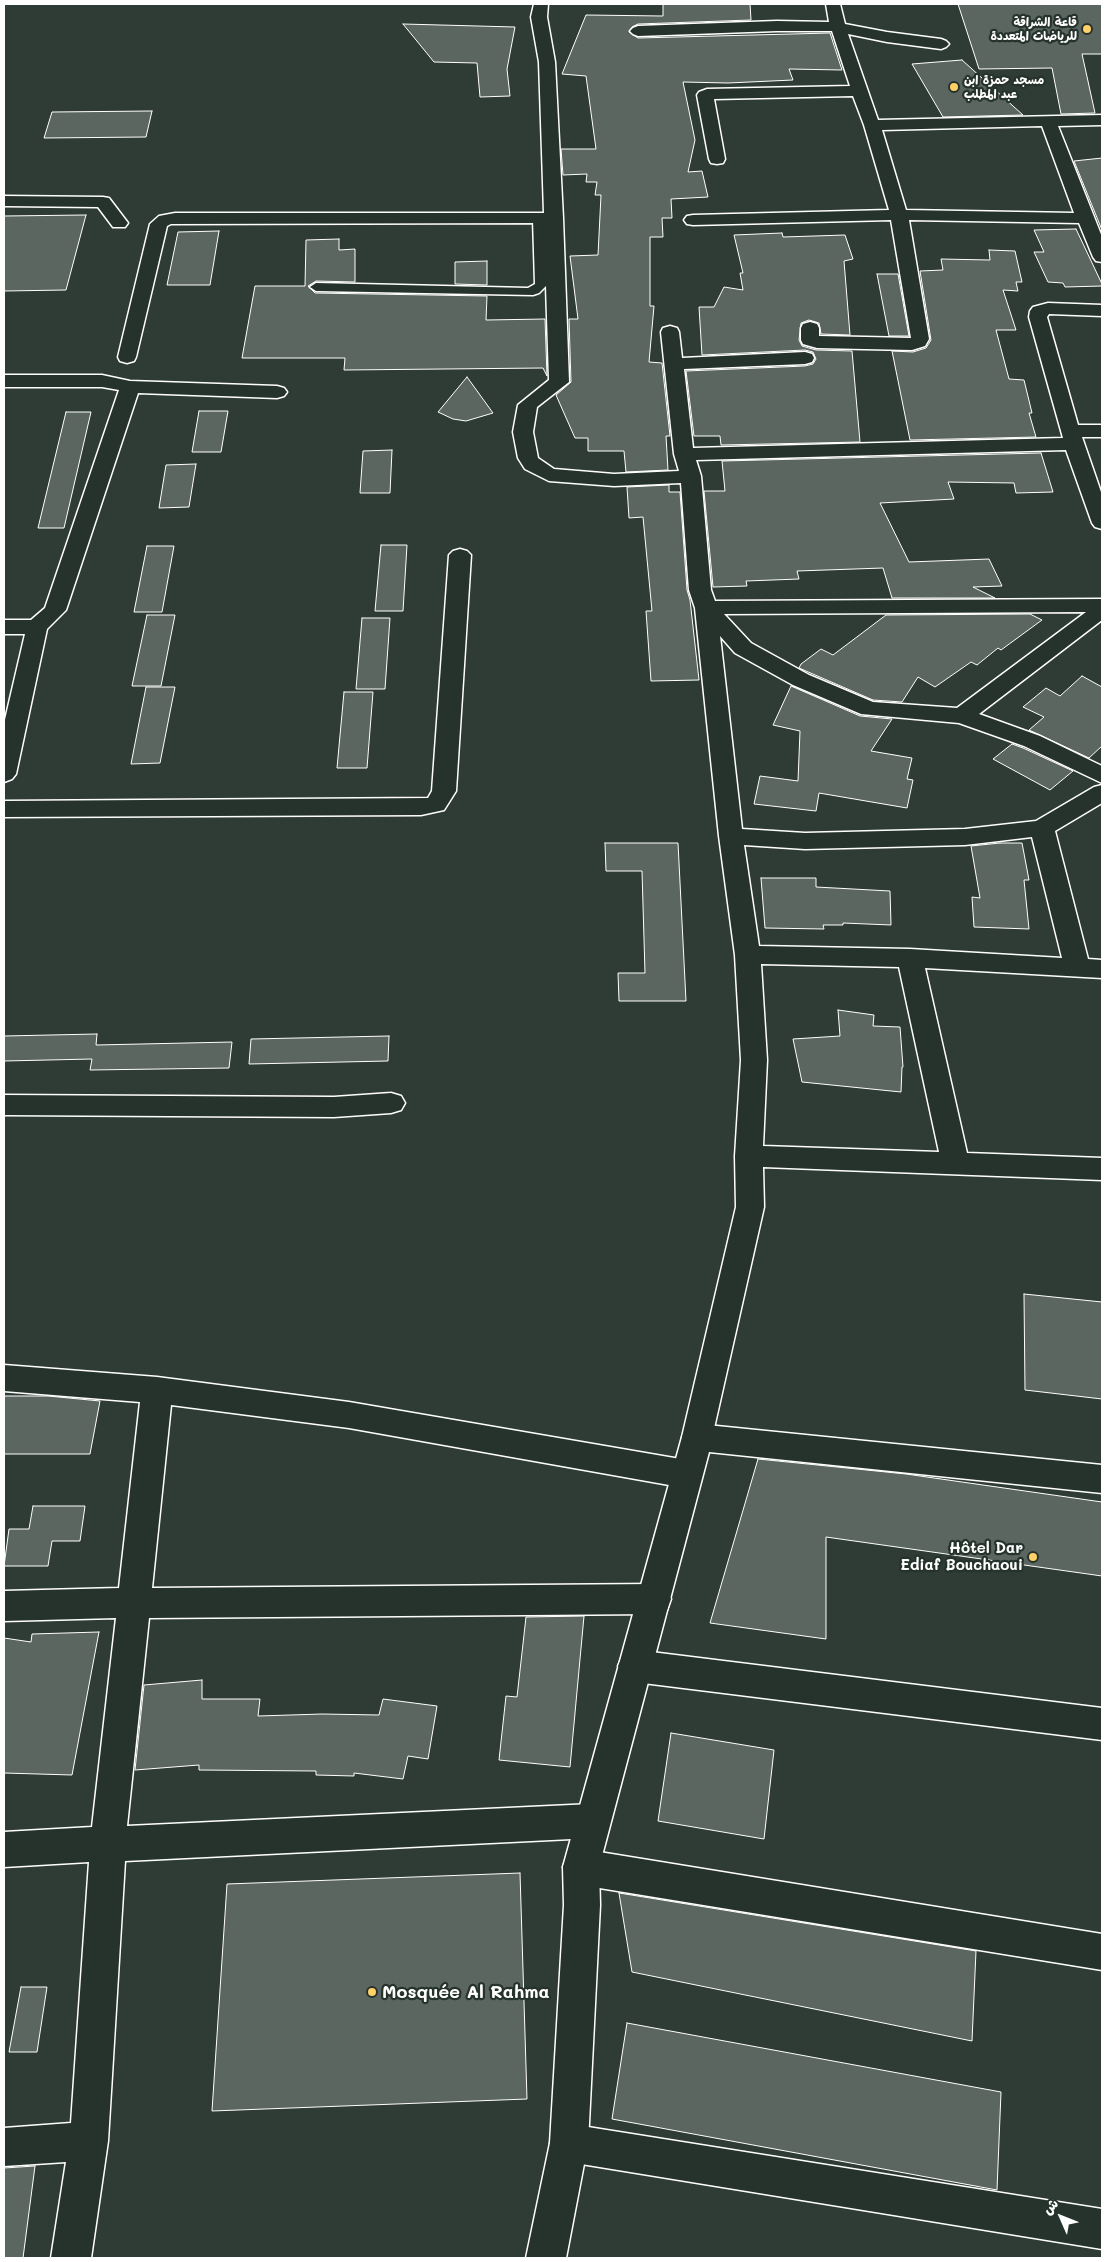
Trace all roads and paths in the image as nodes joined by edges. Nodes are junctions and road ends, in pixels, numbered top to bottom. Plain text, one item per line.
1 (541, 4) edge
2 (833, 4) edge
3 (838, 27) junction
4 (638, 31) dead end
5 (941, 44) dead end
6 (859, 91) junction
7 (1048, 120) junction
8 (1102, 120) edge
9 (872, 125) junction
10 (716, 159) dead end
11 (4, 201) edge
12 (899, 215) junction
13 (1085, 218) junction
14 (546, 219) junction
15 (694, 220) dead end
16 (119, 223) dead end
17 (1102, 257) edge
18 (316, 287) dead end
19 (1102, 310) edge
20 (810, 328) dead end
21 (670, 332) dead end
22 (127, 357) dead end
23 (805, 358) dead end
24 (675, 364) junction
25 (4, 381) edge
26 (130, 387) junction
27 (277, 392) dead end
28 (1102, 431) edge
29 (1072, 438) junction
30 (688, 465) junction
31 (1102, 523) edge
32 (460, 554) dead end
33 (1102, 605) edge
34 (706, 608) junction
35 (1102, 610) edge
36 (36, 627) junction
37 (4, 629) edge
38 (962, 716) junction
39 (4, 774) edge
40 (1102, 775) edge
41 (1102, 793) edge
42 (4, 809) edge
43 (1042, 828) junction
44 (731, 836) junction
45 (748, 955) junction
46 (910, 958) junction
47 (1077, 968) junction
48 (1102, 969) edge
49 (390, 1103) dead end
50 (4, 1105) edge
51 (749, 1156) junction
52 (955, 1163) junction
53 (1102, 1169) edge
54 (4, 1378) edge
55 (157, 1390) junction
56 (697, 1437) junction
57 (686, 1474) junction
58 (1102, 1479) edge
59 (655, 1599) junction
60 (136, 1603) junction
61 (4, 1606) edge
62 (635, 1666) junction
63 (1102, 1724) edge
64 (592, 1821) junction
65 (108, 1843) junction
66 (4, 1849) edge
67 (581, 1868) junction
68 (1102, 1952) edge
69 (89, 2141) junction
70 (569, 2143) junction
71 (4, 2147) edge
72 (1102, 2228) edge
73 (71, 2258) edge
74 (546, 2258) edge

1 - 14 street
2 - 3 street
3 - 4 street
3 - 5 street
3 - 6 street
6 - 9 street
6 - 10 street
7 - 8 street
7 - 9 street
7 - 13 street
9 - 12 street
11 - 16 street
12 - 13 street
12 - 15 street
12 - 20 street
13 - 17 street
14 - 18 lane
14 - 22 street
14 - 30 street
19 - 29 street
21 - 24 street
23 - 24 street
24 - 30 street
25 - 26 street
26 - 27 street
26 - 36 street
28 - 29 street
29 - 30 street
29 - 31 street
30 - 34 street
32 - 42 street
33 - 34 street
34 - 38 street
34 - 44 street
35 - 38 street
36 - 37 street
36 - 39 street
38 - 40 street
41 - 43 street
43 - 44 street
43 - 47 street
44 - 45 street
45 - 46 street
45 - 51 street
46 - 47 street
46 - 52 street
47 - 48 street
49 - 50 street
51 - 52 street
51 - 56 street
52 - 53 street
54 - 55 street
55 - 57 street
55 - 60 street
56 - 57 street
56 - 58 street
57 - 59 street
59 - 60 street
59 - 62 street
60 - 61 street
60 - 65 street
62 - 63 street
62 - 64 street
64 - 65 street
64 - 67 street
65 - 66 street
65 - 69 street
67 - 68 street
67 - 70 street
69 - 71 street
69 - 73 street
70 - 72 street
70 - 74 street

